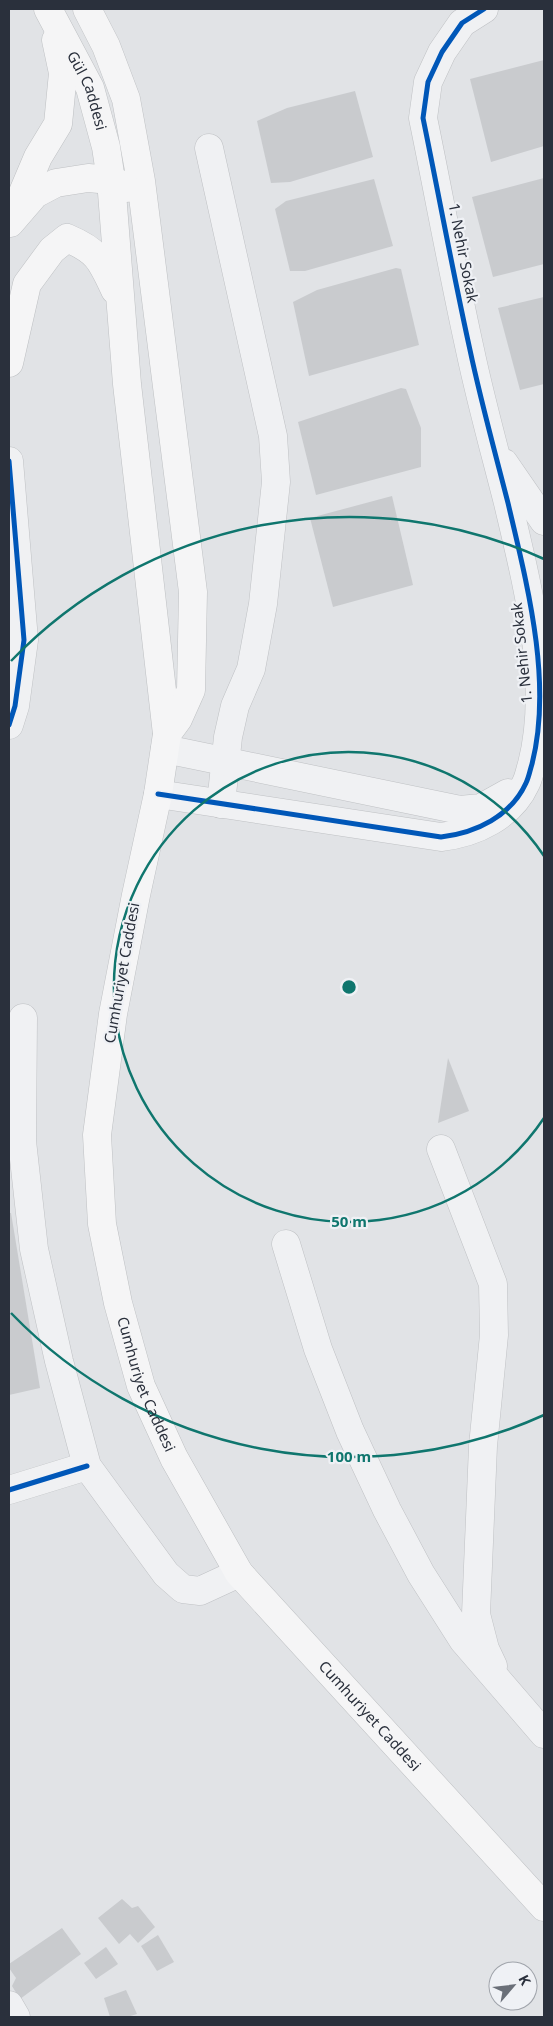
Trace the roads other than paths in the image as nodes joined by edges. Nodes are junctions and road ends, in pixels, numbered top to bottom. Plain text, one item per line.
1 (88, 9) edge
2 (484, 9) edge
3 (49, 10) edge
4 (209, 148) dead end
5 (122, 189) junction
6 (10, 225) edge
7 (67, 238) junction
8 (121, 303) junction
9 (9, 363) edge
10 (494, 450) junction
11 (9, 461) edge
12 (544, 521) edge
13 (11, 711) edge
14 (166, 742) junction
15 (226, 762) junction
16 (526, 782) junction
17 (158, 794) junction
18 (221, 804) junction
19 (23, 1018) dead end
20 (441, 1149) dead end
21 (286, 1244) dead end
22 (87, 1466) junction
23 (9, 1490) edge
24 (239, 1573) junction
25 (501, 1684) junction
26 (544, 1734) edge
27 (544, 1907) edge
28 (9, 2005) edge
29 (16, 2017) edge

1 - 5 main road, Gül Caddesi
2 - 10 street, 1. Nehir Sokak
3 - 5 main road, Gül Caddesi
3 - 6 main road
4 - 15 street
5 - 6 main road
5 - 7 main road
5 - 8 main road
5 - 14 main road
7 - 8 main road
7 - 9 main road
8 - 14 main road
10 - 12 street
10 - 16 street, 1. Nehir Sokak
11 - 13 street
14 - 15 street
14 - 17 main road, Cumhuriyet Caddesi
15 - 16 street
15 - 18 street
16 - 18 street, 1. Nehir Sokak
17 - 18 street, 1. Nehir Sokak
17 - 24 main road, Cumhuriyet Caddesi
19 - 22 street
20 - 25 street
21 - 25 street
22 - 23 street
22 - 24 street
24 - 27 main road, Cumhuriyet Caddesi
25 - 26 street
28 - 29 street

